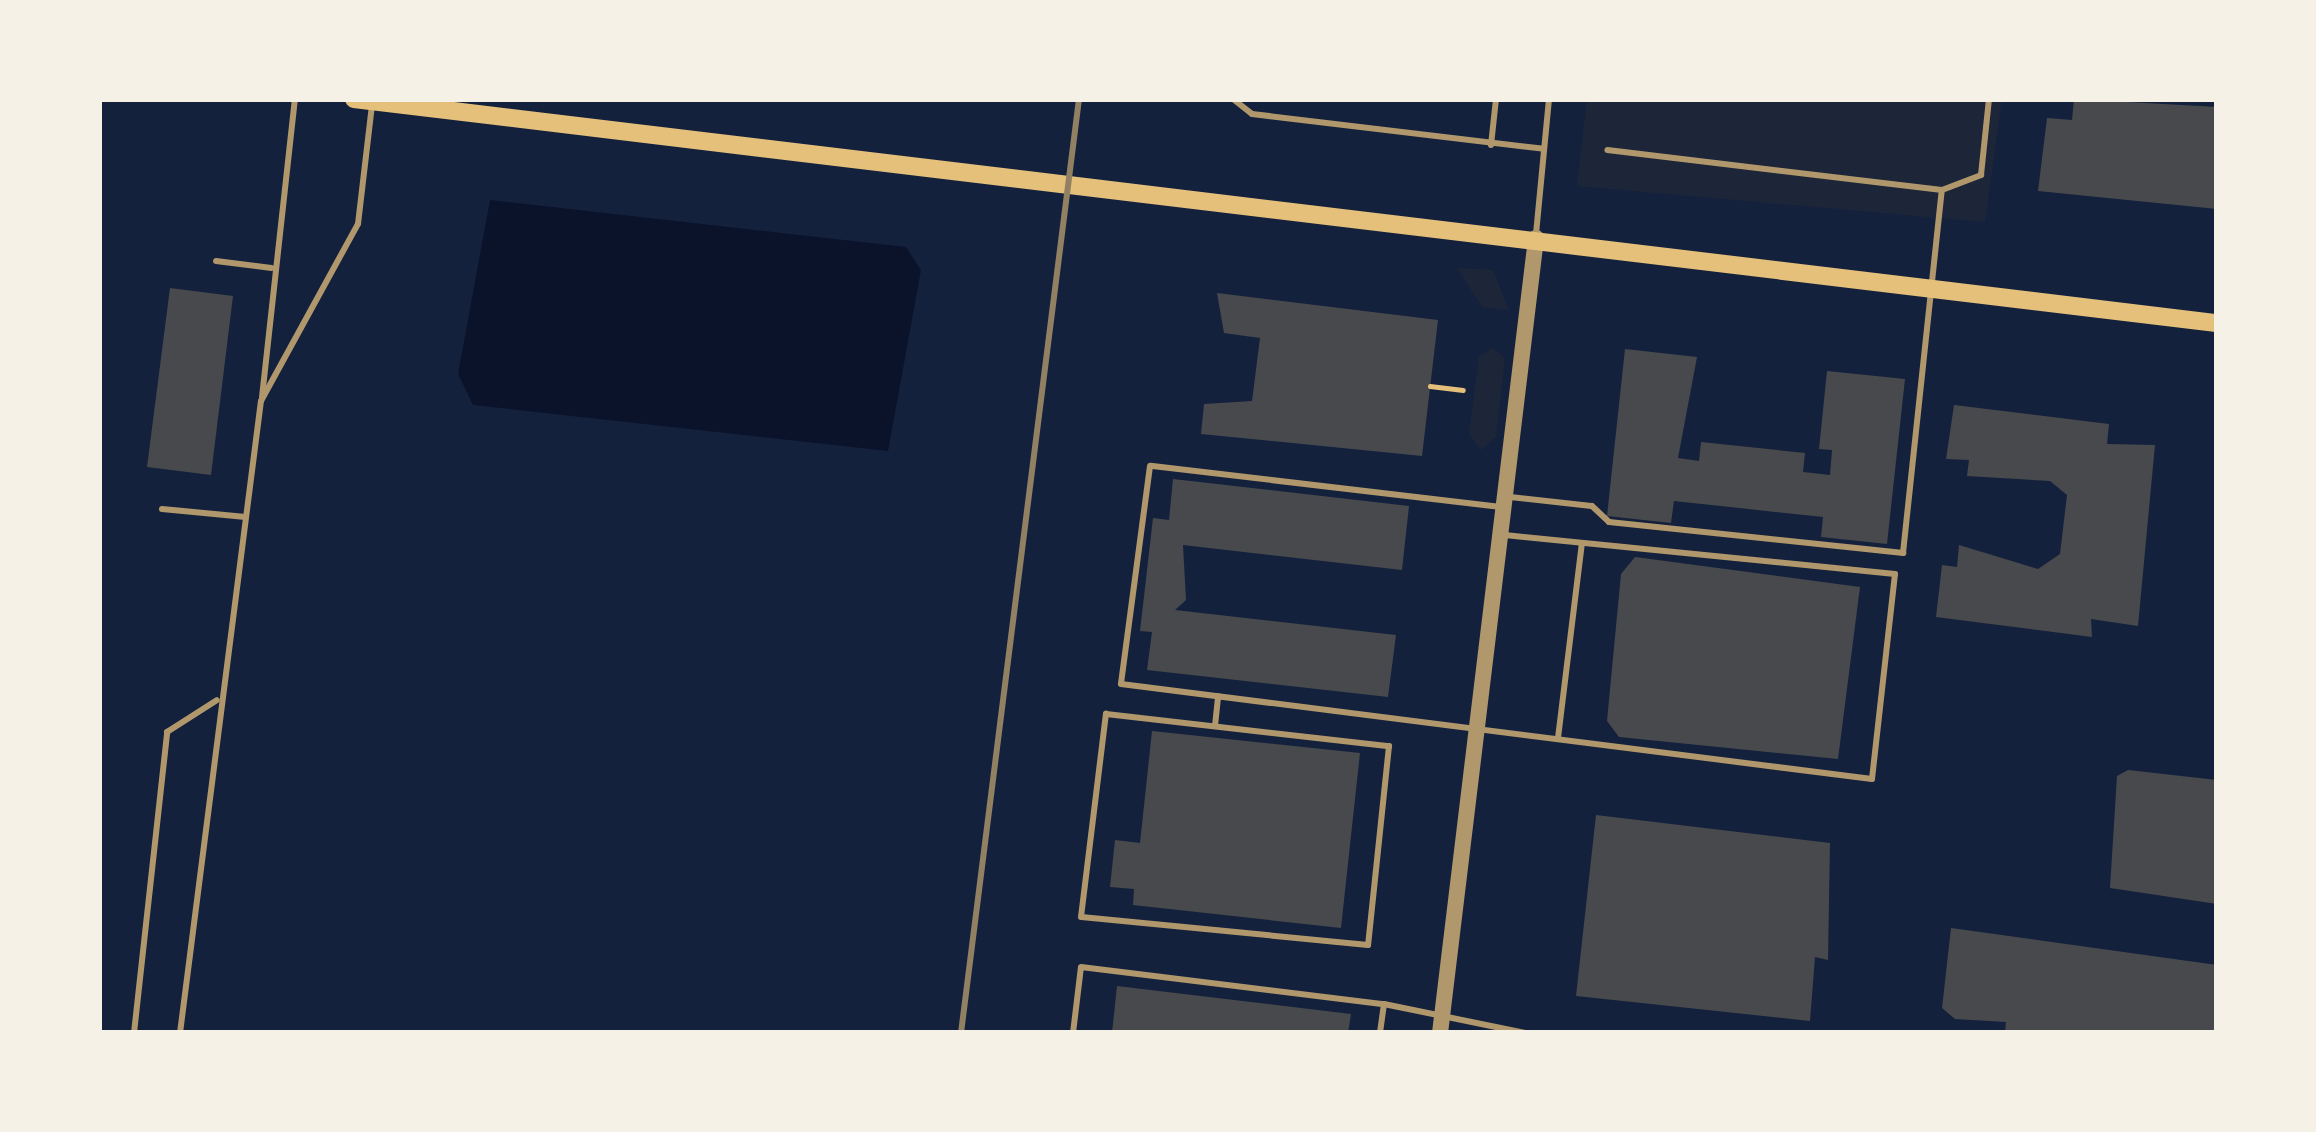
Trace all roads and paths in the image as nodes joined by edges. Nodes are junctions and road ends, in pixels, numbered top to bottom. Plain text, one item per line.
1 (295, 99) edge
2 (1233, 99) edge
3 (1496, 99) edge
4 (1549, 99) edge
5 (1989, 99) edge
6 (363, 100) edge
7 (1491, 145) junction
8 (1544, 149) junction
9 (1606, 150) dead end
10 (1942, 190) junction
11 (1536, 238) junction
12 (216, 260) dead end
13 (273, 268) junction
14 (1933, 287) junction
15 (2217, 322) edge
16 (1430, 386) dead end
17 (1463, 390) dead end
18 (261, 400) junction
19 (1506, 502) junction
20 (162, 509) dead end
21 (246, 517) junction
22 (1502, 535) junction
23 (1582, 543) junction
24 (1218, 696) junction
25 (219, 699) junction
26 (1215, 726) junction
27 (1478, 728) junction
28 (1558, 739) junction
29 (1384, 1004) junction
30 (1441, 1027) edge
31 (134, 1033) edge
32 (180, 1033) edge
33 (1073, 1033) edge
34 (1380, 1033) edge
35 (1523, 1033) edge

1 - 13 lane
2 - 7 lane
3 - 7 lane
4 - 8 lane
5 - 10 lane
6 - 11 main road
6 - 18 lane
7 - 8 lane
8 - 11 lane
9 - 10 lane
10 - 14 lane
11 - 14 main road
11 - 19 street
12 - 13 lane
13 - 18 lane
14 - 15 main road
14 - 19 lane
16 - 17 path
18 - 21 lane
19 - 22 street
19 - 24 lane
20 - 21 lane
21 - 25 lane
22 - 23 lane
22 - 27 street
23 - 28 lane
23 - 28 lane
24 - 26 lane
24 - 27 lane
25 - 31 lane
25 - 32 lane
26 - 26 lane
27 - 28 lane
27 - 30 street
29 - 30 lane
29 - 33 lane
29 - 34 lane
30 - 35 lane

